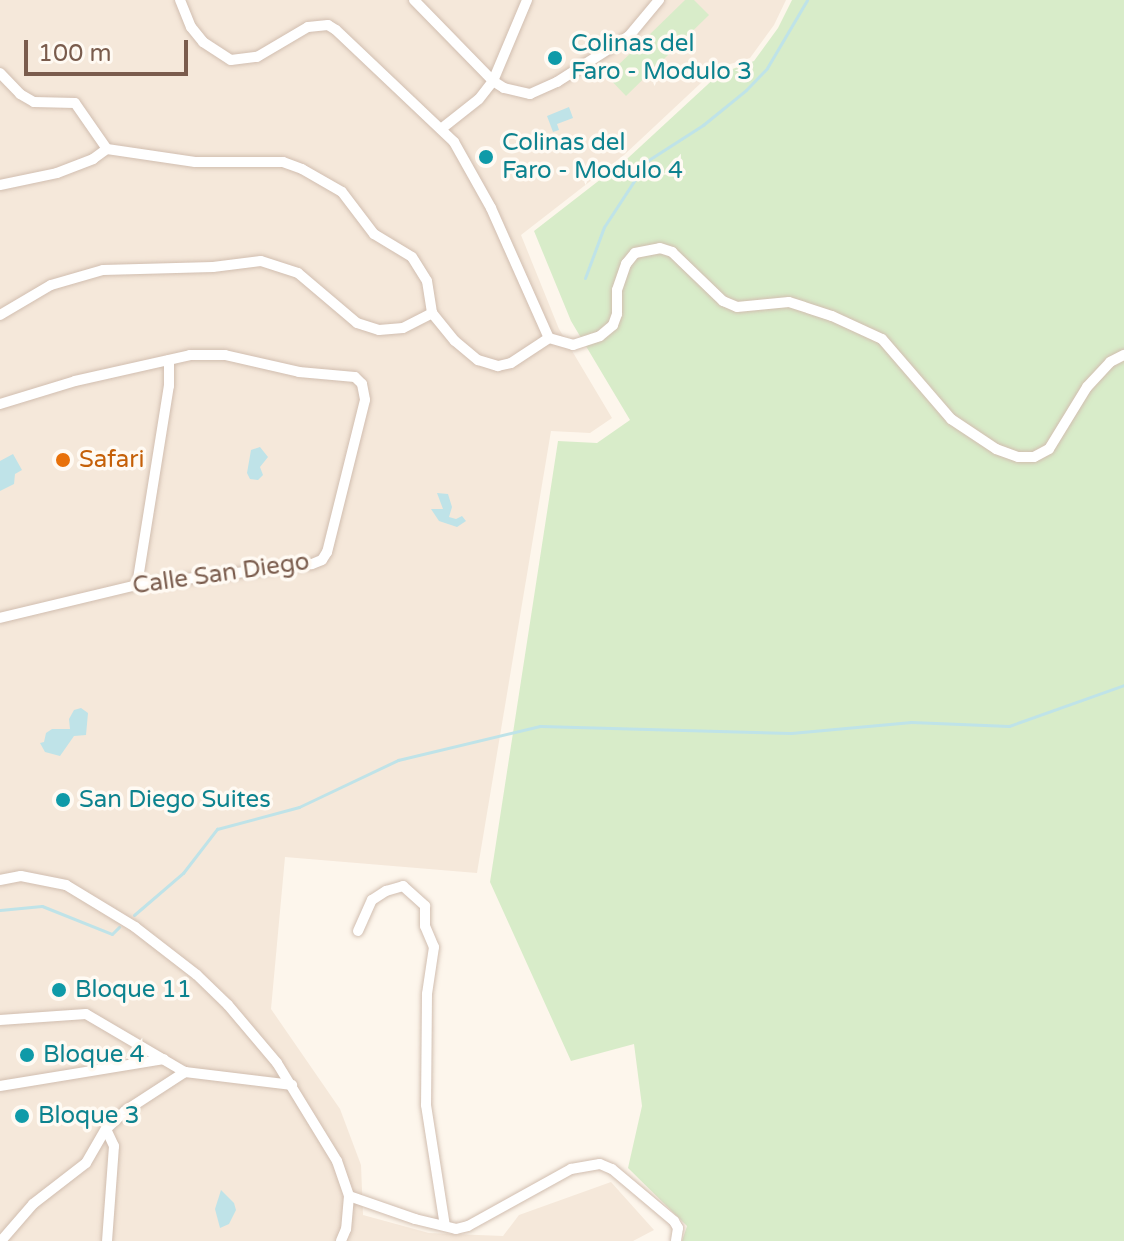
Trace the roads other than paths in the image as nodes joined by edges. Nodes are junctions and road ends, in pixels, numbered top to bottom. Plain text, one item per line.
1 (180, 0) edge
2 (414, 0) edge
3 (527, 0) edge
4 (659, 0) edge
5 (0, 73) edge
6 (493, 81) junction
7 (441, 129) junction
8 (107, 149) junction
9 (0, 185) edge
10 (432, 313) junction
11 (0, 315) edge
12 (549, 338) junction
13 (1124, 355) edge
14 (169, 360) junction
15 (0, 404) edge
16 (137, 585) junction
17 (0, 618) edge
18 (0, 880) edge
19 (358, 931) dead end
20 (0, 1020) edge
21 (164, 1059) junction
22 (185, 1072) junction
23 (292, 1085) junction
24 (0, 1086) edge
25 (106, 1129) junction
26 (349, 1196) junction
27 (445, 1226) junction
28 (468, 1226) junction
29 (1, 1241) edge
30 (107, 1241) edge
31 (341, 1241) edge
32 (461, 1241) edge
33 (676, 1241) edge

1 - 7 street
2 - 6 street
3 - 6 street
4 - 6 street
5 - 8 street
6 - 7 street
7 - 12 street
8 - 9 street
8 - 10 street
10 - 11 street
10 - 12 street
12 - 13 street
14 - 15 street, Calle San Diego
14 - 16 street
14 - 16 street, Calle San Diego
16 - 17 street, Calle San Diego
18 - 23 street
19 - 27 street
20 - 21 street
21 - 22 street
21 - 24 street
22 - 23 street
22 - 25 street
23 - 26 street
25 - 29 street
25 - 30 street
26 - 27 street
26 - 31 street
27 - 28 street
28 - 32 street
28 - 33 street

